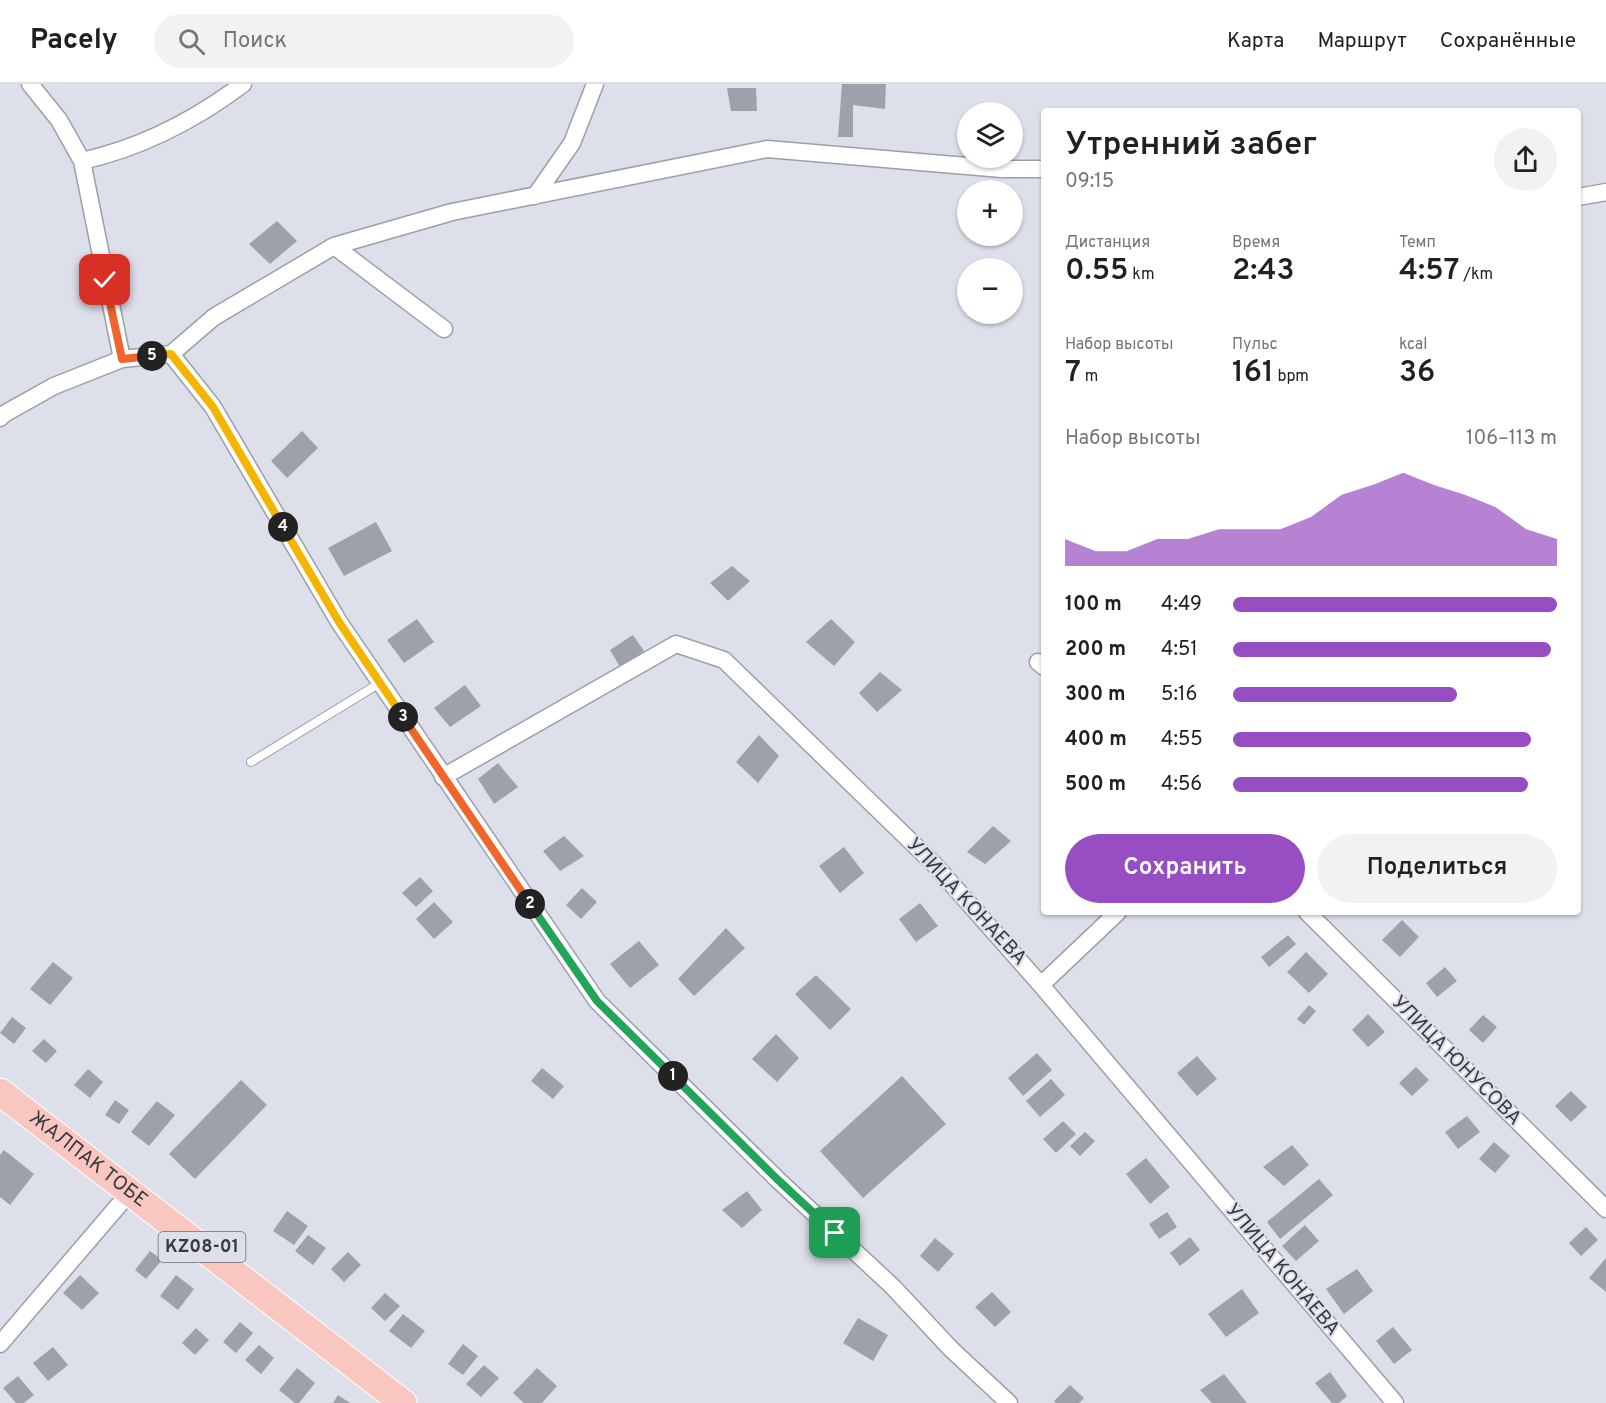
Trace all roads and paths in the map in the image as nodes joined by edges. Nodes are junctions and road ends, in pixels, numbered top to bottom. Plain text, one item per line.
1 (30, 84) edge
2 (243, 84) edge
3 (595, 84) edge
4 (82, 161) junction
5 (1041, 168) edge
6 (1606, 192) edge
7 (535, 196) junction
8 (1581, 196) edge
9 (334, 246) junction
10 (444, 329) dead end
11 (171, 354) junction
12 (122, 359) junction
13 (0, 418) edge
14 (380, 683) junction
15 (251, 762) dead end
16 (443, 777) junction
17 (1115, 915) edge
18 (1310, 915) edge
19 (1041, 985) junction
20 (0, 1092) edge
21 (130, 1192) junction
22 (1606, 1209) edge
23 (0, 1344) edge
24 (403, 1403) edge
25 (1009, 1403) edge
26 (1395, 1403) edge

1 - 4 street
2 - 4 street
3 - 7 street
4 - 12 street
5 - 7 street
6 - 8 street
7 - 9 street
9 - 10 street
9 - 11 street
11 - 12 street
11 - 14 street
12 - 13 street
14 - 15 lane
14 - 16 street
16 - 19 street, УЛИЦА КОНАЕВА
16 - 25 street
17 - 19 street
18 - 22 street, УЛИЦА ЮНУСОВА
19 - 26 street, УЛИЦА КОНАЕВА
20 - 21 main road, ЖАЛПАК ТОБЕ / KZ08-01
21 - 23 street
21 - 24 main road, ЖАЛПАК ТОБЕ / KZ08-01

